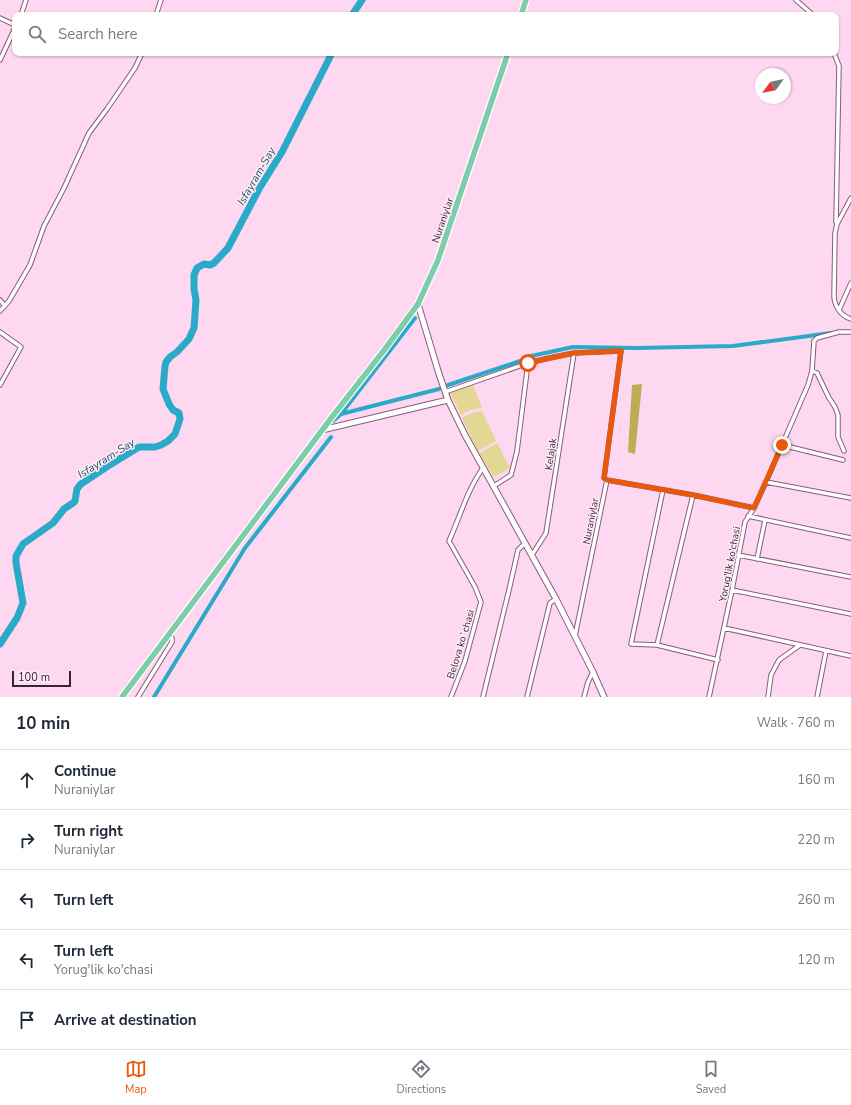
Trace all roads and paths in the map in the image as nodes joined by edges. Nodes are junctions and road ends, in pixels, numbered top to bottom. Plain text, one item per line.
1 (26, 0) edge
2 (161, 0) edge
3 (526, 0) edge
4 (796, 0) edge
5 (22, 12) edge
6 (157, 12) edge
7 (522, 12) edge
8 (810, 12) edge
9 (0, 18) edge
10 (12, 25) edge
11 (12, 34) edge
12 (140, 56) edge
13 (507, 56) edge
14 (835, 56) edge
15 (0, 60) edge
16 (851, 198) edge
17 (837, 224) junction
18 (851, 283) edge
19 (0, 300) edge
20 (418, 304) junction
21 (5, 306) junction
22 (839, 310) junction
23 (0, 311) edge
24 (851, 319) edge
25 (0, 332) edge
26 (851, 332) edge
27 (574, 353) junction
28 (528, 363) junction
29 (812, 371) junction
30 (0, 385) edge
31 (445, 392) junction
32 (448, 400) junction
33 (322, 430) junction
34 (782, 445) junction
35 (844, 451) dead end
36 (843, 460) dead end
37 (484, 468) junction
38 (607, 480) junction
39 (766, 482) junction
40 (494, 486) junction
41 (663, 490) junction
42 (693, 495) junction
43 (851, 498) edge
44 (754, 508) junction
45 (748, 516) junction
46 (765, 520) junction
47 (851, 538) edge
48 (525, 543) junction
49 (532, 555) junction
50 (738, 556) junction
51 (757, 559) junction
52 (851, 577) edge
53 (732, 590) junction
54 (556, 599) junction
55 (851, 614) edge
56 (724, 628) junction
57 (168, 635) junction
58 (575, 636) junction
59 (657, 645) junction
60 (800, 645) junction
61 (826, 650) junction
62 (851, 656) edge
63 (718, 660) junction
64 (593, 672) junction
65 (122, 697) edge
66 (138, 697) edge
67 (451, 697) edge
68 (483, 697) edge
69 (527, 697) edge
70 (584, 697) edge
71 (604, 697) edge
72 (709, 697) edge
73 (768, 697) edge
74 (817, 697) edge

1 - 5 street
2 - 6 street
3 - 7 main road
4 - 8 street
9 - 10 street
11 - 15 street
12 - 21 street
13 - 20 main road, Nuraniylar
14 - 17 street
16 - 17 street
17 - 22 street
18 - 22 street
19 - 21 street
20 - 31 main road
20 - 33 main road, Nuraniylar
21 - 23 street
22 - 24 street
25 - 30 street
26 - 29 street, Yorug'lik ko'chasi
27 - 28 street, Nuraniylar
27 - 38 street, Nuraniylar
27 - 49 street, Kelajak
28 - 31 street, Nuraniylar
28 - 40 street
29 - 34 street, Yorug'lik ko'chasi
29 - 35 street
31 - 32 main road
32 - 33 main road
32 - 37 main road
33 - 57 main road, Nuraniylar
34 - 36 street
34 - 39 street, Yorug'lik ko'chasi
37 - 40 main road
37 - 67 street, Belova koʻchasi
38 - 41 street
38 - 58 street, Nuraniylar
39 - 43 street
39 - 44 street, Yorug'lik ko'chasi
40 - 48 main road
41 - 42 street
41 - 59 street
42 - 44 street
42 - 59 street
44 - 45 street, Yorug'lik ko'chasi
45 - 46 street
45 - 50 street, Yorug'lik ko'chasi
46 - 47 street
46 - 51 street
48 - 49 main road
48 - 68 street
49 - 54 main road
50 - 51 street
50 - 53 street, Yorug'lik ko'chasi
51 - 52 street
53 - 55 street
53 - 56 street, Yorug'lik ko'chasi
54 - 58 main road
54 - 69 street
56 - 60 street
56 - 63 street, Yorug'lik ko'chasi
57 - 65 main road, Nuraniylar
57 - 66 street
58 - 64 main road
59 - 63 street
60 - 61 street
60 - 73 street
61 - 62 street
61 - 74 street
63 - 72 street, Yorug'lik ko'chasi
64 - 70 street
64 - 71 main road

